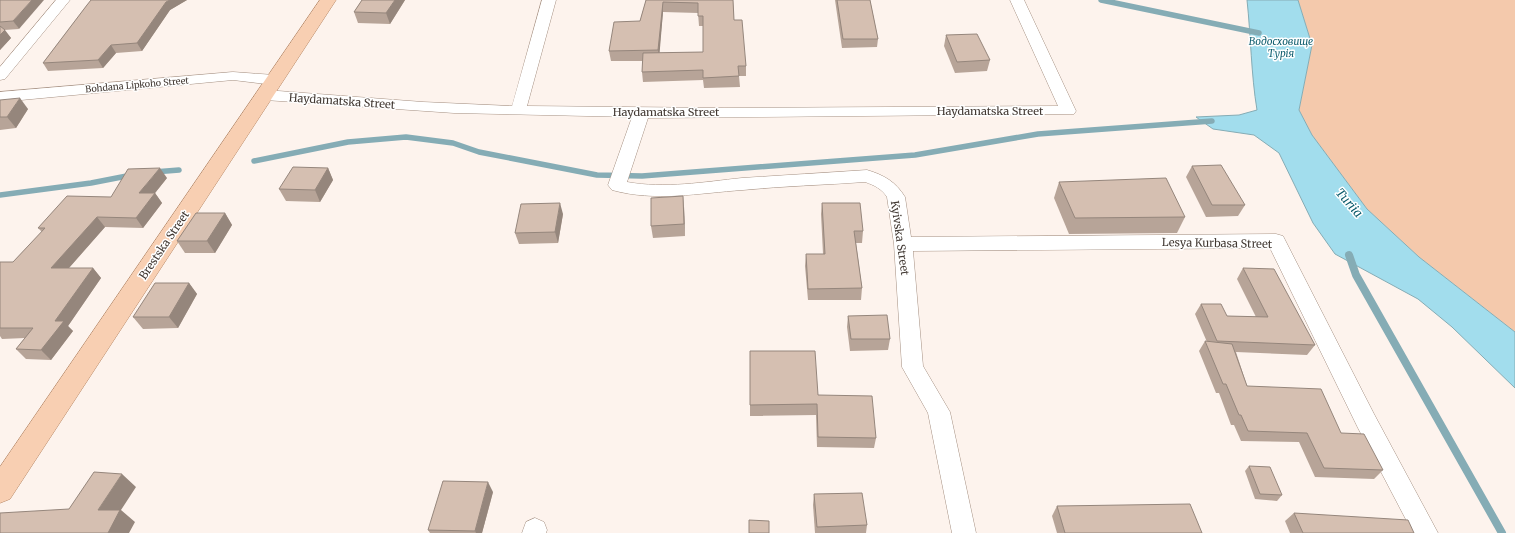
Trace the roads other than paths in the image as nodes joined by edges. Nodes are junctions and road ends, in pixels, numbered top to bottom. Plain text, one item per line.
1 (62, 0) edge
2 (328, 0) edge
3 (549, 0) edge
4 (1017, 0) edge
5 (0, 76) edge
6 (269, 87) junction
7 (0, 97) edge
8 (518, 111) junction
9 (642, 112) junction
10 (903, 244) junction
11 (0, 490) edge
12 (964, 533) edge
13 (1426, 533) edge

1 - 5 street
2 - 6 main road, Brestska Street
3 - 8 street
4 - 9 street, Haydamatska Street
6 - 7 street, Bohdana Lipkoho Street
6 - 8 street, Haydamatska Street
6 - 11 main road, Brestska Street
8 - 9 street, Haydamatska Street
9 - 10 street, Kyivska Street
10 - 12 street, Kyivska Street
10 - 13 street, Lesya Kurbasa Street

